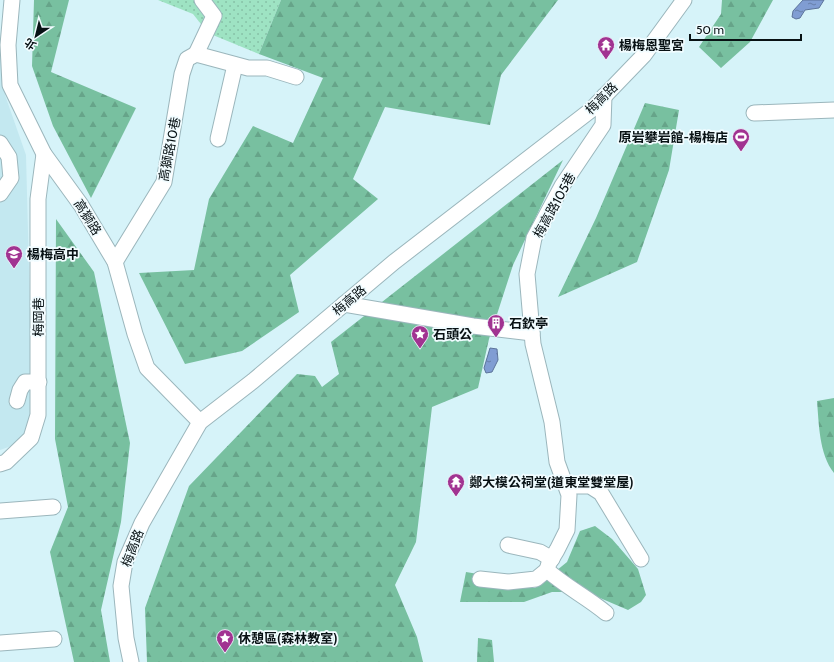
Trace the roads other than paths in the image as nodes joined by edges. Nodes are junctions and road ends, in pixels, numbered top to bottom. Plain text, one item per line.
1 (12, 0) edge
2 (202, 0) edge
3 (684, 0) edge
4 (196, 54) junction
5 (235, 65) junction
6 (296, 77) dead end
7 (604, 96) junction
8 (834, 110) edge
9 (754, 113) dead end
10 (218, 139) dead end
11 (0, 143) edge
12 (44, 154) junction
13 (0, 194) edge
14 (115, 262) junction
15 (344, 304) junction
16 (532, 333) junction
17 (39, 382) junction
18 (17, 401) dead end
19 (200, 422) junction
20 (0, 464) edge
21 (567, 486) junction
22 (53, 507) dead end
23 (0, 511) edge
24 (508, 545) dead end
25 (641, 559) dead end
26 (550, 564) junction
27 (480, 579) dead end
28 (606, 613) dead end
29 (54, 639) dead end
30 (0, 643) edge
31 (131, 662) edge

1 - 12 street, 高獅路
2 - 4 street, 高獅路10巷
3 - 7 street, 梅高路
4 - 5 street
4 - 14 street, 高獅路10巷
5 - 6 street
5 - 10 street
7 - 15 street, 梅高路
7 - 16 street, 梅高路105巷
8 - 9 street
11 - 13 street
12 - 14 street, 高獅路
12 - 17 street, 梅岡巷
14 - 19 street, 高獅路
15 - 16 street
15 - 19 street, 梅高路
16 - 21 street, 梅高路105巷
17 - 18 street
17 - 20 street, 梅岡巷
19 - 31 street, 梅高路
21 - 25 street
21 - 26 street, 梅高路105巷
22 - 23 street
24 - 26 street
26 - 27 street
26 - 28 street
29 - 30 street

